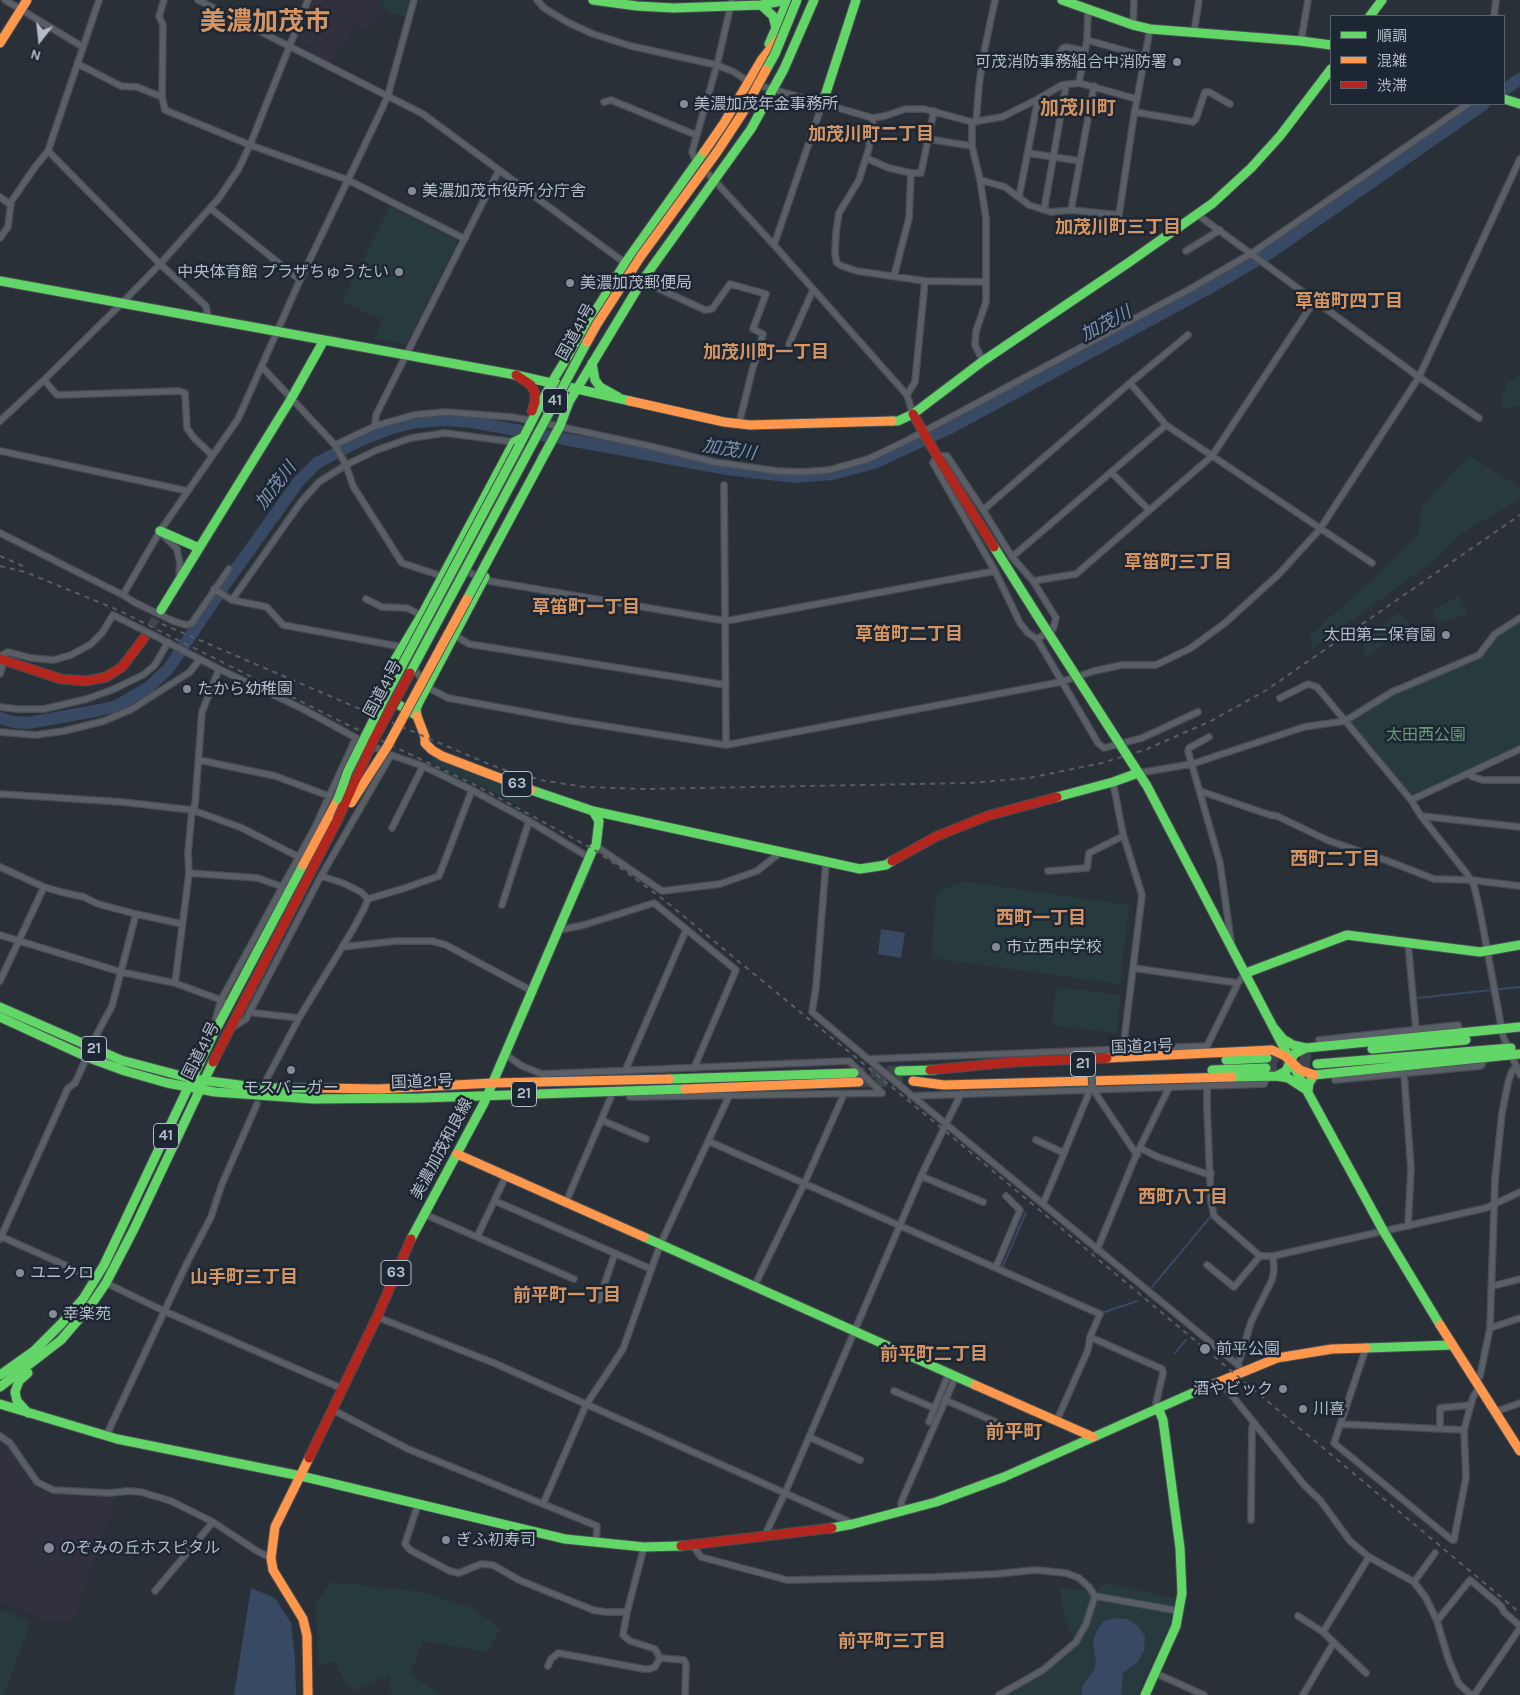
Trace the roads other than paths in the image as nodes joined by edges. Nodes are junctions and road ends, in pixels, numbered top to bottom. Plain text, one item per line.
1 (5, 0) edge
2 (27, 0) edge
3 (99, 0) edge
4 (164, 0) edge
5 (198, 0) edge
6 (308, 0) edge
7 (414, 0) edge
8 (537, 0) edge
9 (593, 0) edge
10 (788, 0) edge
11 (796, 0) edge
12 (812, 0) edge
13 (856, 0) edge
14 (996, 0) edge
15 (1062, 0) edge
16 (1134, 0) edge
17 (1199, 0) edge
18 (1308, 0) edge
19 (1382, 0) edge
20 (1496, 0) edge
21 (732, 3) edge
22 (761, 5) junction
23 (1088, 9) junction
24 (20, 10) junction
25 (1371, 15) edge
26 (1494, 15) edge
27 (1133, 26) junction
28 (776, 28) junction
29 (1150, 30) junction
30 (1194, 32) junction
31 (1087, 40) junction
32 (1301, 40) junction
33 (0, 44) edge
34 (1330, 45) edge
35 (289, 46) junction
36 (82, 47) junction
37 (1085, 51) junction
38 (1058, 54) dead end
39 (1144, 56) junction
40 (762, 59) junction
41 (78, 64) junction
42 (717, 65) junction
43 (1330, 70) edge
44 (749, 82) junction
45 (1079, 83) junction
46 (1066, 84) junction
47 (1094, 86) junction
48 (774, 89) junction
49 (388, 95) junction
50 (162, 96) junction
51 (1038, 99) junction
52 (1136, 99) junction
53 (1505, 100) edge
54 (604, 102) dead end
55 (822, 102) junction
56 (1230, 104) dead end
57 (1520, 104) edge
58 (1467, 105) edge
59 (934, 111) junction
60 (1135, 112) junction
61 (873, 118) junction
62 (974, 122) junction
63 (696, 135) junction
64 (928, 139) junction
65 (250, 145) junction
66 (694, 145) junction
67 (972, 146) junction
68 (48, 152) junction
69 (704, 152) junction
70 (1028, 153) junction
71 (1054, 157) junction
72 (866, 158) junction
73 (1520, 159) edge
74 (1080, 161) junction
75 (696, 162) junction
76 (499, 170) junction
77 (911, 173) junction
78 (348, 180) junction
79 (980, 180) junction
80 (715, 181) junction
81 (0, 197) edge
82 (1019, 197) junction
83 (11, 205) junction
84 (210, 208) junction
85 (1044, 210) junction
86 (1071, 210) junction
87 (1198, 215) junction
88 (1220, 230) junction
89 (0, 238) edge
90 (465, 239) junction
91 (774, 245) junction
92 (1186, 251) dead end
93 (1254, 255) junction
94 (625, 263) junction
95 (160, 264) junction
96 (894, 276) junction
97 (300, 280) junction
98 (0, 281) edge
99 (642, 281) junction
100 (926, 282) junction
101 (986, 282) junction
102 (813, 290) junction
103 (1315, 300) junction
104 (122, 303) junction
105 (622, 314) junction
106 (208, 317) junction
107 (277, 330) junction
108 (1188, 335) dead end
109 (324, 340) junction
110 (789, 344) dead end
111 (406, 355) junction
112 (983, 361) junction
113 (592, 363) junction
114 (262, 367) junction
115 (516, 375) junction
116 (1420, 377) junction
117 (44, 380) junction
118 (552, 382) junction
119 (1130, 383) junction
120 (577, 388) junction
121 (907, 395) junction
122 (618, 397) junction
123 (291, 399) junction
124 (913, 414) junction
125 (1479, 418) dead end
126 (0, 421) edge
127 (739, 424) junction
128 (1166, 425) junction
129 (375, 426) junction
130 (559, 429) junction
131 (924, 433) junction
132 (523, 435) junction
133 (335, 445) junction
134 (551, 445) junction
135 (0, 451) edge
136 (936, 453) junction
137 (212, 455) junction
138 (1212, 456) junction
139 (346, 465) junction
140 (1111, 472) junction
141 (724, 485) dead end
142 (188, 491) junction
143 (983, 510) junction
144 (1149, 510) junction
145 (1320, 529) junction
146 (160, 531) junction
147 (0, 533) edge
148 (199, 548) junction
149 (1012, 558) junction
150 (450, 562) junction
151 (1372, 563) dead end
152 (229, 569) dead end
153 (995, 572) junction
154 (443, 576) junction
155 (179, 580) junction
156 (483, 580) junction
157 (1034, 581) junction
158 (215, 590) junction
159 (123, 594) junction
160 (475, 595) junction
161 (229, 599) junction
162 (366, 599) dead end
163 (161, 610) tunnel mouth
164 (422, 613) junction
165 (1520, 618) edge
166 (726, 621) junction
167 (455, 632) junction
168 (144, 634) junction
169 (1037, 639) junction
170 (172, 644) junction
171 (400, 649) junction
172 (198, 658) junction
173 (2, 659) edge
174 (219, 669) junction
175 (0, 674) edge
176 (1061, 682) junction
177 (726, 685) junction
178 (427, 687) junction
179 (1280, 698) dead end
180 (0, 707) edge
181 (1198, 712) dead end
182 (417, 716) junction
183 (1344, 721) junction
184 (0, 732) edge
185 (1209, 737) dead end
186 (356, 738) junction
187 (726, 744) junction
188 (1520, 749) edge
189 (391, 755) junction
190 (199, 760) junction
191 (1192, 764) junction
192 (423, 766) junction
193 (1138, 773) junction
194 (1468, 774) junction
195 (1520, 780) edge
196 (1114, 782) junction
197 (472, 790) junction
198 (1200, 790) junction
199 (0, 794) edge
200 (329, 796) junction
201 (338, 799) junction
202 (1411, 800) junction
203 (192, 810) junction
204 (593, 811) junction
205 (1421, 816) junction
206 (338, 819) junction
207 (529, 821) junction
208 (1520, 827) edge
209 (392, 828) dead end
210 (1123, 836) junction
211 (596, 846) junction
212 (782, 852) junction
213 (299, 857) junction
214 (590, 858) junction
215 (826, 862) junction
216 (0, 868) edge
217 (1048, 871) dead end
218 (189, 873) junction
219 (304, 875) junction
220 (321, 876) junction
221 (1471, 880) junction
222 (1520, 886) edge
223 (44, 887) junction
224 (283, 887) junction
225 (368, 899) junction
226 (502, 905) dead end
227 (136, 914) junction
228 (182, 924) junction
229 (559, 930) junction
230 (686, 930) junction
231 (0, 935) edge
232 (18, 940) junction
233 (1408, 943) junction
234 (1520, 945) edge
235 (342, 947) junction
236 (1232, 950) junction
237 (1487, 950) junction
238 (1133, 968) junction
239 (121, 972) junction
240 (1246, 973) junction
241 (0, 981) edge
242 (175, 983) junction
243 (1238, 983) junction
244 (532, 991) junction
245 (226, 1001) junction
246 (0, 1007) edge
247 (250, 1011) junction
248 (0, 1017) edge
249 (299, 1018) junction
250 (1520, 1027) edge
251 (1274, 1028) junction
252 (1416, 1029) junction
253 (229, 1030) junction
254 (1502, 1032) junction
255 (1460, 1033) junction
256 (1520, 1035) edge
257 (90, 1047) junction
258 (1520, 1047) edge
259 (1306, 1048) junction
260 (1124, 1049) junction
261 (1272, 1050) junction
262 (1091, 1053) junction
263 (1513, 1053) edge
264 (506, 1055) junction
265 (1318, 1055) junction
266 (86, 1057) junction
267 (1266, 1058) tunnel mouth
268 (870, 1059) junction
269 (1485, 1059) junction
270 (1291, 1060) junction
271 (1516, 1067) junction
272 (694, 1068) junction
273 (930, 1070) junction
274 (625, 1071) junction
275 (900, 1071) tunnel mouth
276 (854, 1073) tunnel mouth
277 (1334, 1073) junction
278 (1404, 1073) junction
279 (1270, 1074) junction
280 (1314, 1075) junction
281 (1520, 1075) edge
282 (193, 1079) junction
283 (204, 1080) junction
284 (909, 1081) tunnel mouth
285 (859, 1082) tunnel mouth
286 (493, 1083) junction
287 (188, 1087) junction
288 (1208, 1087) junction
289 (262, 1088) junction
290 (1093, 1088) junction
291 (1169, 1088) junction
292 (199, 1090) junction
293 (1308, 1091) junction
294 (611, 1094) junction
295 (844, 1094) junction
296 (961, 1094) junction
297 (488, 1095) junction
298 (729, 1096) junction
299 (911, 1096) junction
300 (257, 1104) dead end
301 (601, 1120) junction
302 (946, 1124) junction
303 (646, 1139) dead end
304 (708, 1140) junction
305 (1036, 1140) dead end
306 (1140, 1148) junction
307 (1064, 1153) junction
308 (457, 1154) junction
309 (1137, 1155) junction
310 (1211, 1173) junction
311 (506, 1176) junction
312 (921, 1176) junction
313 (804, 1182) junction
314 (1520, 1192) edge
315 (1006, 1196) dead end
316 (496, 1201) junction
317 (566, 1202) junction
318 (983, 1202) dead end
319 (1043, 1204) junction
320 (1495, 1204) junction
321 (424, 1214) junction
322 (900, 1225) junction
323 (1408, 1226) junction
324 (1384, 1232) junction
325 (477, 1237) junction
326 (0, 1238) edge
327 (660, 1245) junction
328 (1097, 1250) junction
329 (615, 1253) junction
330 (1260, 1256) junction
331 (1273, 1256) junction
332 (1207, 1265) dead end
333 (996, 1267) junction
334 (651, 1269) junction
335 (96, 1279) junction
336 (574, 1279) dead end
337 (1520, 1279) edge
338 (106, 1283) junction
339 (1493, 1286) junction
340 (754, 1287) junction
341 (599, 1300) dead end
342 (164, 1311) junction
343 (377, 1316) junction
344 (1520, 1318) edge
345 (1490, 1328) junction
346 (854, 1332) junction
347 (1090, 1337) junction
348 (1452, 1345) junction
349 (1366, 1348) junction
350 (43, 1355) junction
351 (1240, 1368) junction
352 (0, 1375) edge
353 (952, 1375) junction
354 (1219, 1382) junction
355 (1478, 1385) junction
356 (0, 1387) edge
357 (343, 1389) junction
358 (894, 1391) dead end
359 (945, 1400) junction
360 (1520, 1403) edge
361 (0, 1404) edge
362 (586, 1404) junction
363 (1471, 1405) junction
364 (934, 1408) junction
365 (1158, 1408) junction
366 (333, 1410) junction
367 (1495, 1412) junction
368 (28, 1413) junction
369 (1057, 1420) junction
370 (928, 1422) dead end
371 (998, 1423) dead end
372 (1254, 1423) junction
373 (1340, 1424) junction
374 (1440, 1429) junction
375 (1464, 1430) junction
376 (0, 1436) edge
377 (106, 1436) junction
378 (809, 1437) junction
379 (1093, 1437) junction
380 (1520, 1451) edge
381 (860, 1460) dead end
382 (301, 1476) junction
383 (785, 1493) junction
384 (418, 1504) junction
385 (543, 1504) junction
386 (906, 1510) junction
387 (1251, 1520) dead end
388 (213, 1522) junction
389 (853, 1524) junction
390 (764, 1537) junction
391 (596, 1543) junction
392 (693, 1546) junction
393 (644, 1548) junction
394 (1435, 1552) dead end
395 (1369, 1556) junction
396 (271, 1558) junction
397 (1414, 1582) junction
398 (155, 1591) dead end
399 (1095, 1596) junction
400 (1179, 1611) junction
401 (627, 1612) junction
402 (1298, 1616) dead end
403 (1437, 1621) junction
404 (1520, 1627) edge
405 (1323, 1632) junction
406 (1334, 1642) junction
407 (660, 1658) junction
408 (548, 1666) dead end
409 (1155, 1673) junction
410 (1366, 1673) dead end
411 (308, 1695) edge
412 (685, 1695) edge
413 (998, 1695) edge
414 (1145, 1695) edge
415 (1204, 1695) edge
416 (1303, 1695) edge
417 (1472, 1695) edge

1 - 24 street
2 - 24 main road
3 - 36 street
4 - 50 street
5 - 35 street
6 - 35 street
7 - 49 street
8 - 42 street
9 - 21 main road
10 - 22 main road
10 - 28 main road
11 - 201 main road, 国道41号 / 41, bridge
11 - 206 main road, 国道41号 / 41, bridge
12 - 40 main road
12 - 48 main road
13 - 55 main road
14 - 62 street
15 - 23 main road
16 - 27 street
17 - 30 street
18 - 32 street
19 - 25 main road
20 - 26 street
21 - 22 main road
21 - 42 street
22 - 28 main road
23 - 27 main road
23 - 31 street
24 - 33 main road
24 - 36 street
27 - 29 main road
28 - 40 main road
29 - 30 main road
29 - 39 street
30 - 32 main road
31 - 37 street
31 - 39 street
32 - 34 main road
35 - 49 street
35 - 65 street
36 - 41 street
37 - 38 street
37 - 45 street
39 - 52 street
40 - 44 main road
41 - 50 street
41 - 68 street
42 - 44 street
42 - 63 street
43 - 87 main road
44 - 48 street
44 - 69 main road
45 - 46 street
45 - 47 street
46 - 51 street
46 - 71 street
47 - 52 street
47 - 74 street
48 - 55 street
48 - 80 main road
49 - 76 street
49 - 78 street
50 - 65 street
51 - 62 street
51 - 70 street
52 - 60 street
53 - 57 main road
54 - 63 street
55 - 61 street
55 - 91 street
56 - 60 street
58 - 93 street
59 - 61 street
59 - 62 street
59 - 64 street
60 - 86 street
61 - 72 street
62 - 67 street
63 - 66 street
64 - 67 street
64 - 77 street
65 - 78 street
65 - 84 street
66 - 69 street
66 - 75 street
67 - 79 street
68 - 83 street
68 - 95 street
69 - 75 main road
70 - 71 street
70 - 82 street
71 - 74 street
71 - 85 street
72 - 77 street
72 - 96 street
73 - 116 street
74 - 86 street
75 - 80 street
75 - 94 main road
76 - 90 street
76 - 94 street
77 - 96 street
78 - 90 street
78 - 97 street
79 - 82 street
79 - 101 street
80 - 91 street
80 - 99 main road
81 - 83 street
82 - 85 street
83 - 89 street
84 - 95 street
84 - 97 street
85 - 86 street
87 - 88 street
87 - 112 main road
88 - 92 street
88 - 93 street
90 - 111 street
91 - 102 street
93 - 103 street
93 - 131 street
94 - 99 street
94 - 118 main road
95 - 104 street
95 - 106 street
96 - 100 street
97 - 107 street
98 - 104 main road
99 - 105 main road
99 - 127 street
100 - 101 street
100 - 121 street
101 - 112 street
102 - 110 street
102 - 121 street
103 - 116 street
103 - 138 street
104 - 106 main road
104 - 117 street
105 - 113 main road
105 - 118 main road
106 - 107 main road
107 - 109 main road
107 - 114 street
108 - 119 street
109 - 111 main road
109 - 123 main road
111 - 115 main road
111 - 129 street
112 - 124 main road
113 - 120 main road
113 - 122 main road
114 - 123 street
114 - 137 street
115 - 118 main road
115 - 132 main road
116 - 125 street
116 - 145 street
117 - 126 street
117 - 137 street
118 - 120 main road
118 - 132 main road
119 - 128 street
119 - 143 street
120 - 122 main road
120 - 130 main road
120 - 132 main road
121 - 124 street
122 - 127 main road
123 - 133 street
123 - 148 main road
124 - 127 main road
124 - 131 main road
128 - 138 street
128 - 140 street
129 - 132 street
129 - 133 street
130 - 131 street
130 - 132 street
130 - 134 main road
131 - 136 main road
132 - 139 street
132 - 150 main road
132 - 201 main road, bridge
133 - 139 street
134 - 156 main road
134 - 206 main road, bridge
135 - 142 street
136 - 143 street
136 - 153 street
136 - 193 main road, bridge
137 - 142 street
138 - 144 street
138 - 145 street
139 - 154 street
139 - 161 street
140 - 144 street
140 - 149 street
141 - 166 street
142 - 146 street
143 - 149 street
144 - 157 street
145 - 151 street
145 - 176 street
146 - 148 main road
146 - 155 street
146 - 159 street
147 - 159 street
148 - 155 main road
149 - 157 street
150 - 154 main road
150 - 156 street
152 - 158 street
153 - 166 street
153 - 169 street
154 - 160 street
154 - 164 main road
155 - 163 main road
156 - 160 main road
156 - 166 street
157 - 169 street
158 - 159 street
158 - 161 street
160 - 167 main road
161 - 171 street
162 - 164 street
164 - 167 street
164 - 171 main road
165 - 183 street
166 - 177 street
167 - 177 street
167 - 178 main road
168 - 170 street, bridge
168 - 173 main road
168 - 173 street
169 - 176 street
170 - 172 street
170 - 180 street
171 - 178 street
171 - 182 main road
172 - 174 street
172 - 184 street
173 - 175 street
174 - 186 street
174 - 190 street
176 - 181 street
176 - 187 street
177 - 187 street
178 - 182 main road
178 - 187 street
179 - 183 street
182 - 204 main road, 63
183 - 191 street
183 - 202 street
185 - 191 street
186 - 189 street
186 - 200 street
188 - 194 street
189 - 192 street
189 - 220 street
190 - 200 street
190 - 203 street
191 - 193 street
191 - 198 street
192 - 197 street
192 - 209 street
193 - 196 main road
193 - 236 main road
194 - 195 street
194 - 202 street
196 - 210 street
196 - 215 main road
197 - 207 street
197 - 225 street
198 - 221 street
198 - 236 street
199 - 203 street
200 - 213 street
201 - 219 main road, 国道41号 / 41
202 - 205 street
203 - 213 street
203 - 218 street
204 - 211 main road, 美濃加茂和良線 / 63
204 - 212 main road
205 - 208 street
205 - 221 street
206 - 219 main road, 国道41号 / 41
207 - 214 street
207 - 226 street
210 - 217 street
210 - 238 street
211 - 212 street
211 - 214 main road, 美濃加茂和良線 / 63
212 - 215 main road
213 - 224 street
214 - 229 main road, 美濃加茂和良線 / 63
215 - 268 street
216 - 223 street
218 - 224 street
218 - 228 street
219 - 245 main road, 国道41号 / 41
219 - 253 main road, 国道41号 / 41
220 - 225 street
220 - 247 street
221 - 222 street
221 - 237 street
223 - 227 street
223 - 232 street
224 - 245 street
225 - 235 street
227 - 228 street
227 - 239 street
228 - 242 street
229 - 230 street
229 - 244 main road, 美濃加茂和良線 / 63
230 - 272 street
230 - 274 street
231 - 232 street
232 - 239 street
232 - 241 street
233 - 237 main road
233 - 240 main road
233 - 252 street
234 - 237 main road
235 - 244 street
235 - 249 street
236 - 240 main road
237 - 254 street
238 - 243 street
238 - 260 street
239 - 242 street
239 - 257 street
240 - 243 street
240 - 251 main road
242 - 245 street
243 - 260 street
244 - 264 main road, 美濃加茂和良線 / 63
245 - 282 main road, 国道41号 / 41
246 - 257 main road, 国道21号 / 21
247 - 249 street
247 - 253 street
248 - 266 main road, 国道21号 / 21
249 - 289 street
250 - 254 main road
251 - 259 main road
251 - 261 main road
251 - 270 main road
252 - 255 street
252 - 265 street
253 - 283 main road, 国道41号 / 41
254 - 255 main road
254 - 256 main road
254 - 263 street
254 - 265 main road
255 - 265 main road
257 - 282 main road, 国道21号 / 21
258 - 263 main road
259 - 265 main road
259 - 270 main road
260 - 262 street
261 - 270 main road
261 - 273 main road
262 - 268 street
262 - 290 street, bridge
263 - 265 main road
263 - 269 main road
263 - 271 street
264 - 274 street
264 - 286 main road, 美濃加茂和良線 / 63
266 - 287 main road, 国道21号 / 21
266 - 326 street
267 - 273 main road, 国道21号 / 21
268 - 299 street
269 - 277 main road
269 - 278 street
270 - 279 main road
270 - 280 main road
270 - 293 main road
271 - 281 street
271 - 320 street
272 - 274 street
272 - 295 street
273 - 275 main road, 国道21号 / 21
276 - 286 main road, 国道21号 / 21
277 - 278 street
277 - 280 main road
278 - 323 street
279 - 284 main road
279 - 288 street
279 - 293 main road
280 - 293 main road
282 - 283 main road, 国道21号 / 21
282 - 287 main road, 国道41号 / 41
283 - 289 main road, 国道21号 / 21
283 - 292 main road, 国道41号 / 41
285 - 294 main road, 国道21号 / 21
286 - 289 main road, 国道21号 / 21
286 - 297 main road, 美濃加茂和良線 / 63
287 - 292 main road, 国道21号 / 21
287 - 335 main road, 国道41号 / 41
288 - 291 street
288 - 310 street
290 - 291 street
290 - 296 street
290 - 307 street
290 - 309 street
291 - 306 street
292 - 297 main road, 国道21号 / 21
292 - 338 main road, 国道41号 / 41
293 - 324 main road
294 - 297 main road, 国道21号 / 21
294 - 298 street
294 - 301 street
295 - 298 street
295 - 313 street
296 - 299 street
296 - 302 street
297 - 308 main road, 美濃加茂和良線 / 63
298 - 304 street
299 - 302 street
300 - 342 street
301 - 303 street
301 - 317 street
302 - 312 street
302 - 319 street
304 - 313 street
304 - 327 street
305 - 307 street
306 - 309 street
306 - 310 street
307 - 319 street
308 - 311 main road
308 - 321 main road, 美濃加茂和良線 / 63
309 - 328 street
310 - 330 street
311 - 316 street
311 - 317 main road
312 - 318 street
312 - 322 street
313 - 322 street
313 - 340 street
314 - 320 street
315 - 333 street
316 - 325 street
316 - 329 street
317 - 327 main road
319 - 328 street
320 - 323 street
320 - 339 street
321 - 325 street
321 - 343 main road, 美濃加茂和良線 / 63
322 - 333 street
322 - 346 street
323 - 324 street
324 - 331 street
324 - 348 main road
325 - 336 street
326 - 335 street
327 - 334 street
327 - 340 main road
328 - 351 street
329 - 334 street
329 - 341 street
330 - 331 street
330 - 332 street
331 - 351 street
333 - 347 street
334 - 362 street
335 - 352 main road, 国道41号 / 41
337 - 339 street
338 - 342 street
338 - 350 main road, 国道41号 / 41
339 - 345 street
340 - 346 main road
342 - 357 street
342 - 377 street
343 - 357 main road, 美濃加茂和良線 / 63
343 - 362 street
344 - 345 street
345 - 355 street
346 - 353 main road
346 - 378 street
347 - 365 street
347 - 369 street
348 - 349 main road
348 - 355 main road
349 - 351 main road
349 - 373 street
350 - 356 main road, 国道41号 / 41
350 - 368 main road
351 - 354 main road
353 - 359 street
353 - 364 street
353 - 369 main road
354 - 365 main road
354 - 372 street
355 - 363 street
355 - 367 main road
357 - 366 main road, 美濃加茂和良線 / 63
358 - 364 street
359 - 371 street
359 - 386 street
360 - 367 street
361 - 368 main road
362 - 383 street
362 - 385 street
363 - 374 street
363 - 375 street
364 - 370 street
365 - 379 main road
365 - 400 main road
366 - 382 main road, 美濃加茂和良線 / 63
366 - 385 street
367 - 380 main road
368 - 377 main road
369 - 379 main road
372 - 387 street
372 - 395 street
373 - 374 street
373 - 375 street
374 - 375 street
376 - 388 street
377 - 382 main road
378 - 381 street
378 - 383 street
379 - 386 main road
382 - 384 main road
382 - 396 main road, 美濃加茂和良線 / 63
383 - 389 street
383 - 390 street
384 - 391 main road
384 - 401 street
385 - 391 street
386 - 389 main road
388 - 396 street
388 - 398 street
389 - 390 main road
390 - 392 main road
391 - 393 main road
392 - 393 main road
392 - 399 street
393 - 401 street
394 - 397 street
395 - 397 street
395 - 405 street
396 - 411 main road, 美濃加茂和良線 / 63
397 - 403 street
399 - 400 street
399 - 413 street
400 - 409 main road
401 - 407 street
402 - 405 street
403 - 404 street
403 - 417 street
404 - 417 street
405 - 406 street
406 - 410 street
406 - 416 street
407 - 408 street
407 - 412 street
409 - 414 main road
409 - 415 street

